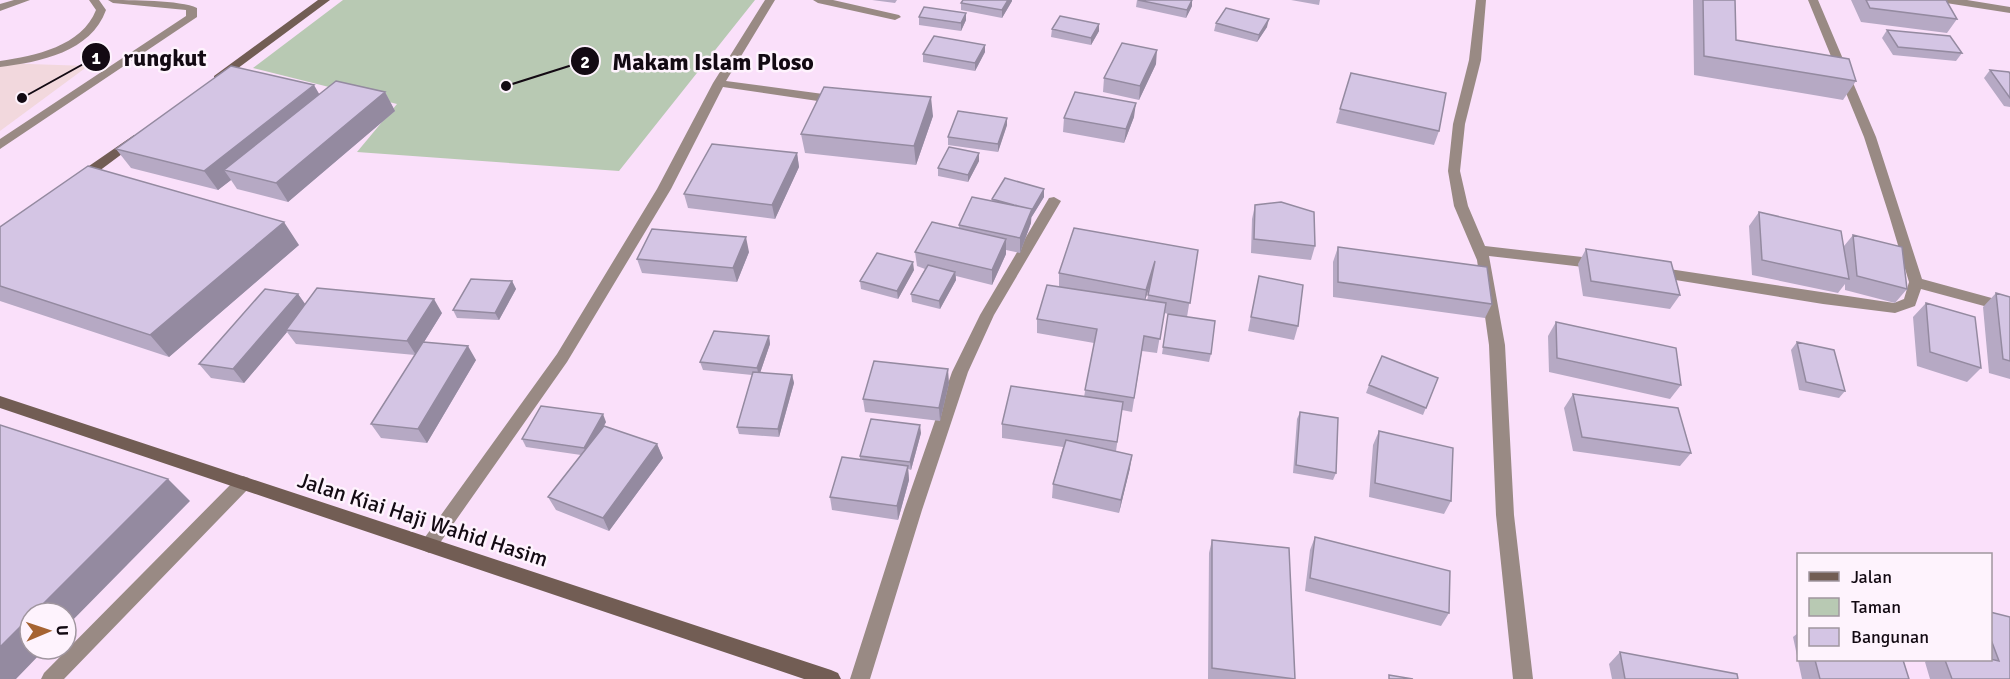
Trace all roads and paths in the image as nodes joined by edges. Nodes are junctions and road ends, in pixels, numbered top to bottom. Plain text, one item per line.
1 (25, 0) edge
2 (94, 0) edge
3 (113, 0) edge
4 (326, 0) edge
5 (770, 0) edge
6 (818, 0) edge
7 (1481, 0) edge
8 (1813, 0) edge
9 (1946, 0) edge
10 (0, 8) edge
11 (2010, 10) edge
12 (895, 17) dead end
13 (0, 64) edge
14 (211, 83) edge
15 (719, 83) junction
16 (856, 103) edge
17 (144, 132) edge
18 (0, 146) edge
19 (67, 188) edge
20 (1054, 201) dead end
21 (1481, 250) junction
22 (1618, 267) edge
23 (1641, 270) edge
24 (1916, 282) junction
25 (2010, 308) edge
26 (0, 402) edge
27 (243, 483) junction
28 (429, 545) junction
29 (51, 679) edge
30 (831, 679) edge
31 (861, 679) edge
32 (1523, 679) edge

1 - 10 street
2 - 13 street
3 - 18 street
4 - 14 street
5 - 15 street
6 - 12 street
7 - 21 street
8 - 24 street
9 - 11 street
15 - 16 street
15 - 28 street
17 - 19 street
20 - 31 street
21 - 22 street
21 - 32 street
23 - 24 street
24 - 25 street
26 - 27 street, Jalan Kiai Haji Wahid Hasim
27 - 28 street, Jalan Kiai Haji Wahid Hasim
27 - 29 street
28 - 30 street, Jalan Kiai Haji Wahid Hasim

